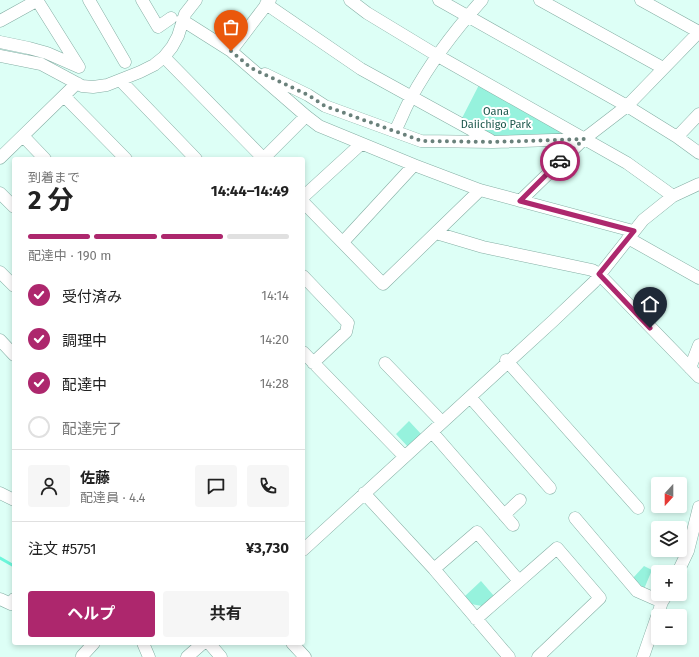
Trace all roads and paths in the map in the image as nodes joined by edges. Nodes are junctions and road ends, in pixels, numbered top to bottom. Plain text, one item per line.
1 (37, 0) edge
2 (89, 0) edge
3 (142, 0) edge
4 (195, 0) edge
5 (350, 0) edge
6 (439, 0) edge
7 (482, 0) edge
8 (540, 0) edge
9 (641, 0) edge
10 (268, 2) edge
11 (468, 16) junction
12 (176, 19) junction
13 (0, 21) edge
14 (699, 32) edge
15 (0, 42) edge
16 (231, 51) junction
17 (0, 56) edge
18 (438, 56) junction
19 (164, 57) junction
20 (125, 62) dead end
21 (251, 68) junction
22 (663, 68) junction
23 (120, 80) junction
24 (77, 83) junction
25 (64, 96) junction
26 (412, 97) junction
27 (316, 100) junction
28 (627, 106) junction
29 (699, 114) edge
30 (304, 115) junction
31 (395, 131) junction
32 (23, 136) junction
33 (677, 137) junction
34 (584, 139) junction
35 (493, 142) junction
36 (361, 144) junction
37 (699, 153) edge
38 (43, 157) edge
39 (124, 157) edge
40 (194, 157) edge
41 (262, 157) edge
42 (266, 157) edge
43 (0, 158) edge
44 (414, 165) junction
45 (699, 184) edge
46 (480, 190) junction
47 (0, 193) edge
48 (305, 195) edge
49 (673, 196) junction
50 (520, 201) junction
51 (305, 204) edge
52 (12, 206) edge
53 (436, 233) junction
54 (631, 235) junction
55 (343, 242) junction
56 (0, 272) edge
57 (599, 274) junction
58 (305, 278) edge
59 (699, 278) edge
60 (12, 284) edge
61 (0, 340) edge
62 (699, 345) edge
63 (12, 353) edge
64 (305, 354) edge
65 (507, 361) junction
66 (313, 363) junction
67 (386, 363) dead end
68 (695, 373) edge
69 (470, 397) junction
70 (442, 422) junction
71 (432, 432) junction
72 (404, 456) junction
73 (550, 488) dead end
74 (0, 493) edge
75 (364, 493) junction
76 (12, 499) edge
77 (520, 500) dead end
78 (699, 506) edge
79 (638, 508) dead end
80 (504, 515) junction
81 (575, 518) dead end
82 (513, 525) dead end
83 (696, 534) edge
84 (305, 548) edge
85 (681, 565) edge
86 (434, 569) junction
87 (519, 581) junction
88 (651, 595) edge
89 (0, 599) edge
90 (663, 601) edge
91 (12, 604) edge
92 (476, 619) junction
93 (92, 645) edge
94 (143, 645) edge
95 (201, 645) edge
96 (210, 645) edge
97 (294, 645) edge
98 (83, 657) edge
99 (148, 657) edge
100 (187, 657) edge
101 (221, 657) edge
102 (305, 657) edge
103 (509, 657) edge
104 (538, 657) edge
105 (643, 657) edge

1 - 13 street
1 - 15 street
2 - 20 street
3 - 12 street
4 - 12 street
5 - 18 street
6 - 11 street
7 - 11 street
8 - 22 street
9 - 14 street
10 - 16 street
10 - 26 street
11 - 18 street
11 - 28 street
12 - 16 street
12 - 19 street
14 - 22 street
16 - 21 street
17 - 24 street
18 - 26 street
18 - 34 street
19 - 23 street
19 - 41 street
21 - 27 street
21 - 30 street
22 - 28 street
23 - 24 street
23 - 40 street
24 - 25 street
25 - 32 street
25 - 39 street
26 - 31 street
26 - 35 street
27 - 30 street
27 - 31 street
28 - 33 street
28 - 34 street
29 - 33 street
30 - 36 street
30 - 42 street
31 - 35 street
32 - 38 street
32 - 43 street
33 - 37 street
34 - 35 street
34 - 49 street
34 - 50 street
36 - 44 street
36 - 48 street
44 - 46 street
44 - 55 street
45 - 49 street
46 - 50 street
46 - 53 street
47 - 52 street
49 - 54 street
50 - 54 street
51 - 55 street
53 - 55 street
53 - 57 street
54 - 57 street
54 - 59 street
56 - 60 street
57 - 65 street
57 - 68 street
58 - 66 street
61 - 63 street
62 - 68 street
64 - 66 street
65 - 69 street
65 - 79 street
66 - 72 street
67 - 70 street
69 - 70 street
69 - 73 street
70 - 71 street
71 - 72 street
71 - 80 street
72 - 75 street
74 - 76 street
75 - 84 street
75 - 86 street
77 - 80 street
78 - 83 street
80 - 82 street
81 - 88 street
83 - 85 street
86 - 87 street
86 - 92 street
87 - 92 street
87 - 104 street
89 - 91 street
90 - 105 street
92 - 103 street
93 - 98 street
94 - 99 street
95 - 100 street
96 - 101 street
97 - 102 street

